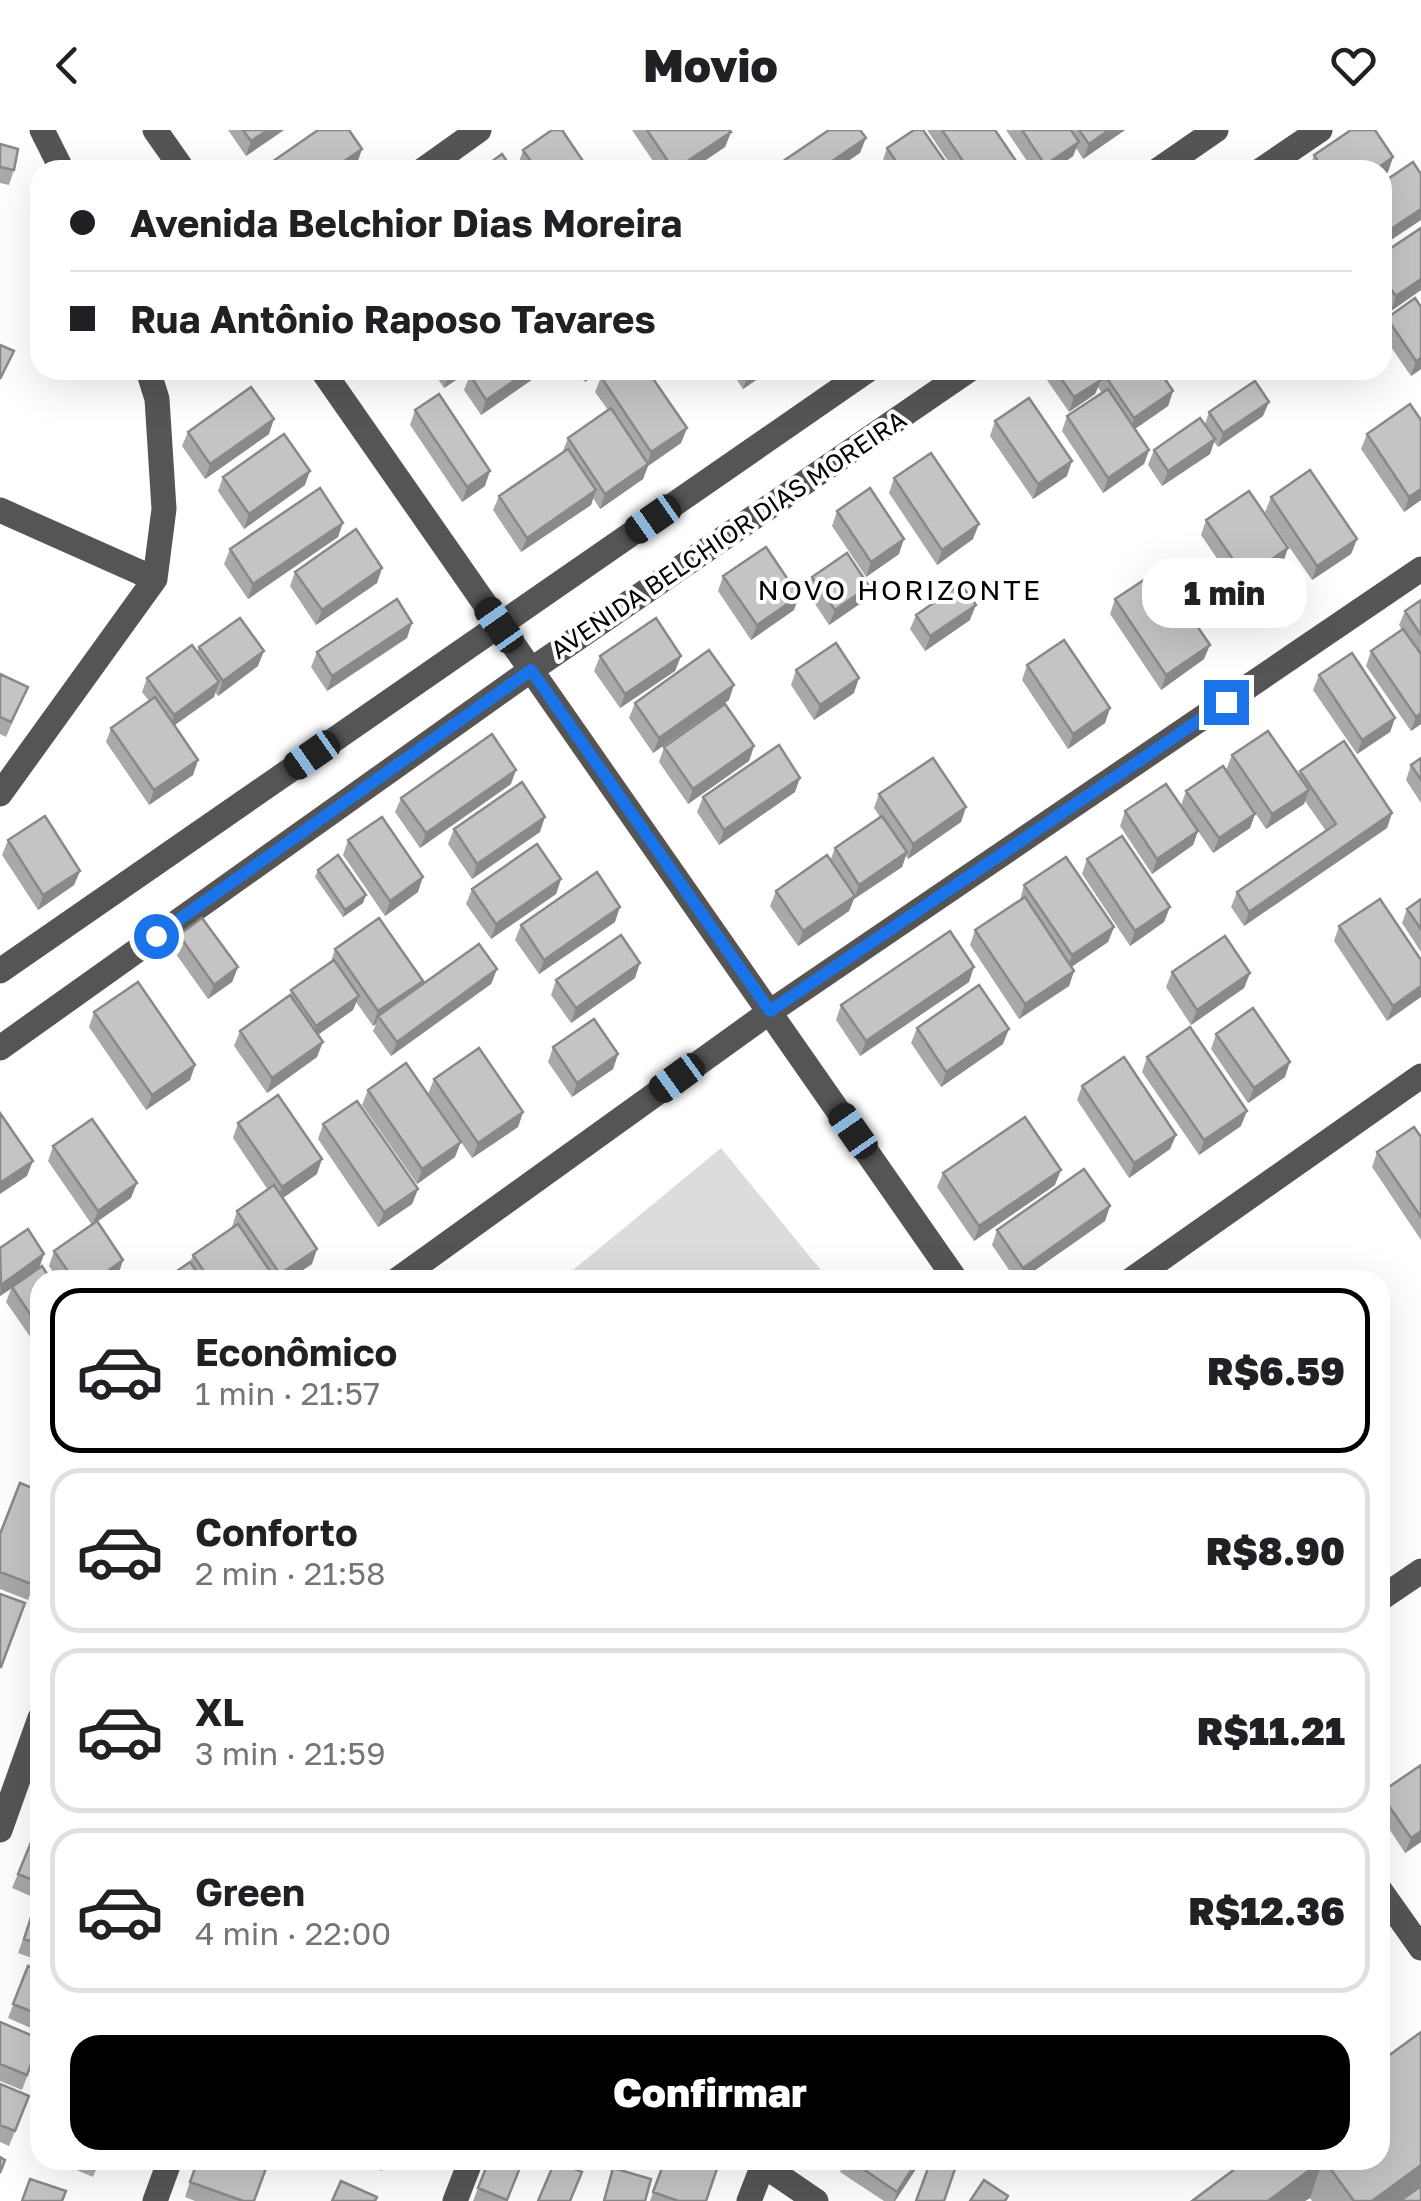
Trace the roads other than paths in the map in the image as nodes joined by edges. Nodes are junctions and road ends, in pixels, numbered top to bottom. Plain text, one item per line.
1 (42, 130) edge
2 (155, 130) edge
3 (479, 130) edge
4 (1216, 130) edge
5 (1320, 130) edge
6 (57, 160) edge
7 (176, 160) edge
8 (436, 160) edge
9 (1172, 160) edge
10 (1276, 160) edge
11 (151, 380) edge
12 (329, 380) edge
13 (854, 380) edge
14 (954, 380) edge
15 (0, 510) edge
16 (1421, 569) edge
17 (154, 578) junction
18 (499, 625) junction
19 (531, 670) junction
20 (0, 794) edge
21 (0, 972) edge
22 (770, 1011) junction
23 (0, 1048) edge
24 (1421, 1076) edge
25 (411, 1270) edge
26 (949, 1270) edge
27 (1145, 1270) edge
28 (1421, 1571) edge
29 (1390, 1593) edge
30 (30, 1746) edge
31 (0, 1830) edge
32 (1390, 1904) edge
33 (1421, 1948) edge
34 (167, 2170) edge
35 (467, 2170) edge
36 (757, 2170) edge
37 (771, 2170) edge
38 (156, 2201) edge
39 (455, 2201) edge
40 (749, 2201) edge
41 (816, 2201) edge

1 - 6 street
2 - 7 street
3 - 8 street
4 - 9 street
5 - 10 street
11 - 17 street
12 - 18 street
13 - 18 street
14 - 19 street, AVENIDA BELCHIOR DIAS MOREIRA
15 - 17 street
16 - 22 street
17 - 20 street
18 - 19 street
18 - 21 street
19 - 22 street
19 - 23 street, AVENIDA BELCHIOR DIAS MOREIRA
22 - 25 street
22 - 26 street
24 - 27 street
28 - 29 street
30 - 31 street
32 - 33 street
34 - 38 street
35 - 39 street
36 - 40 street
37 - 41 street

